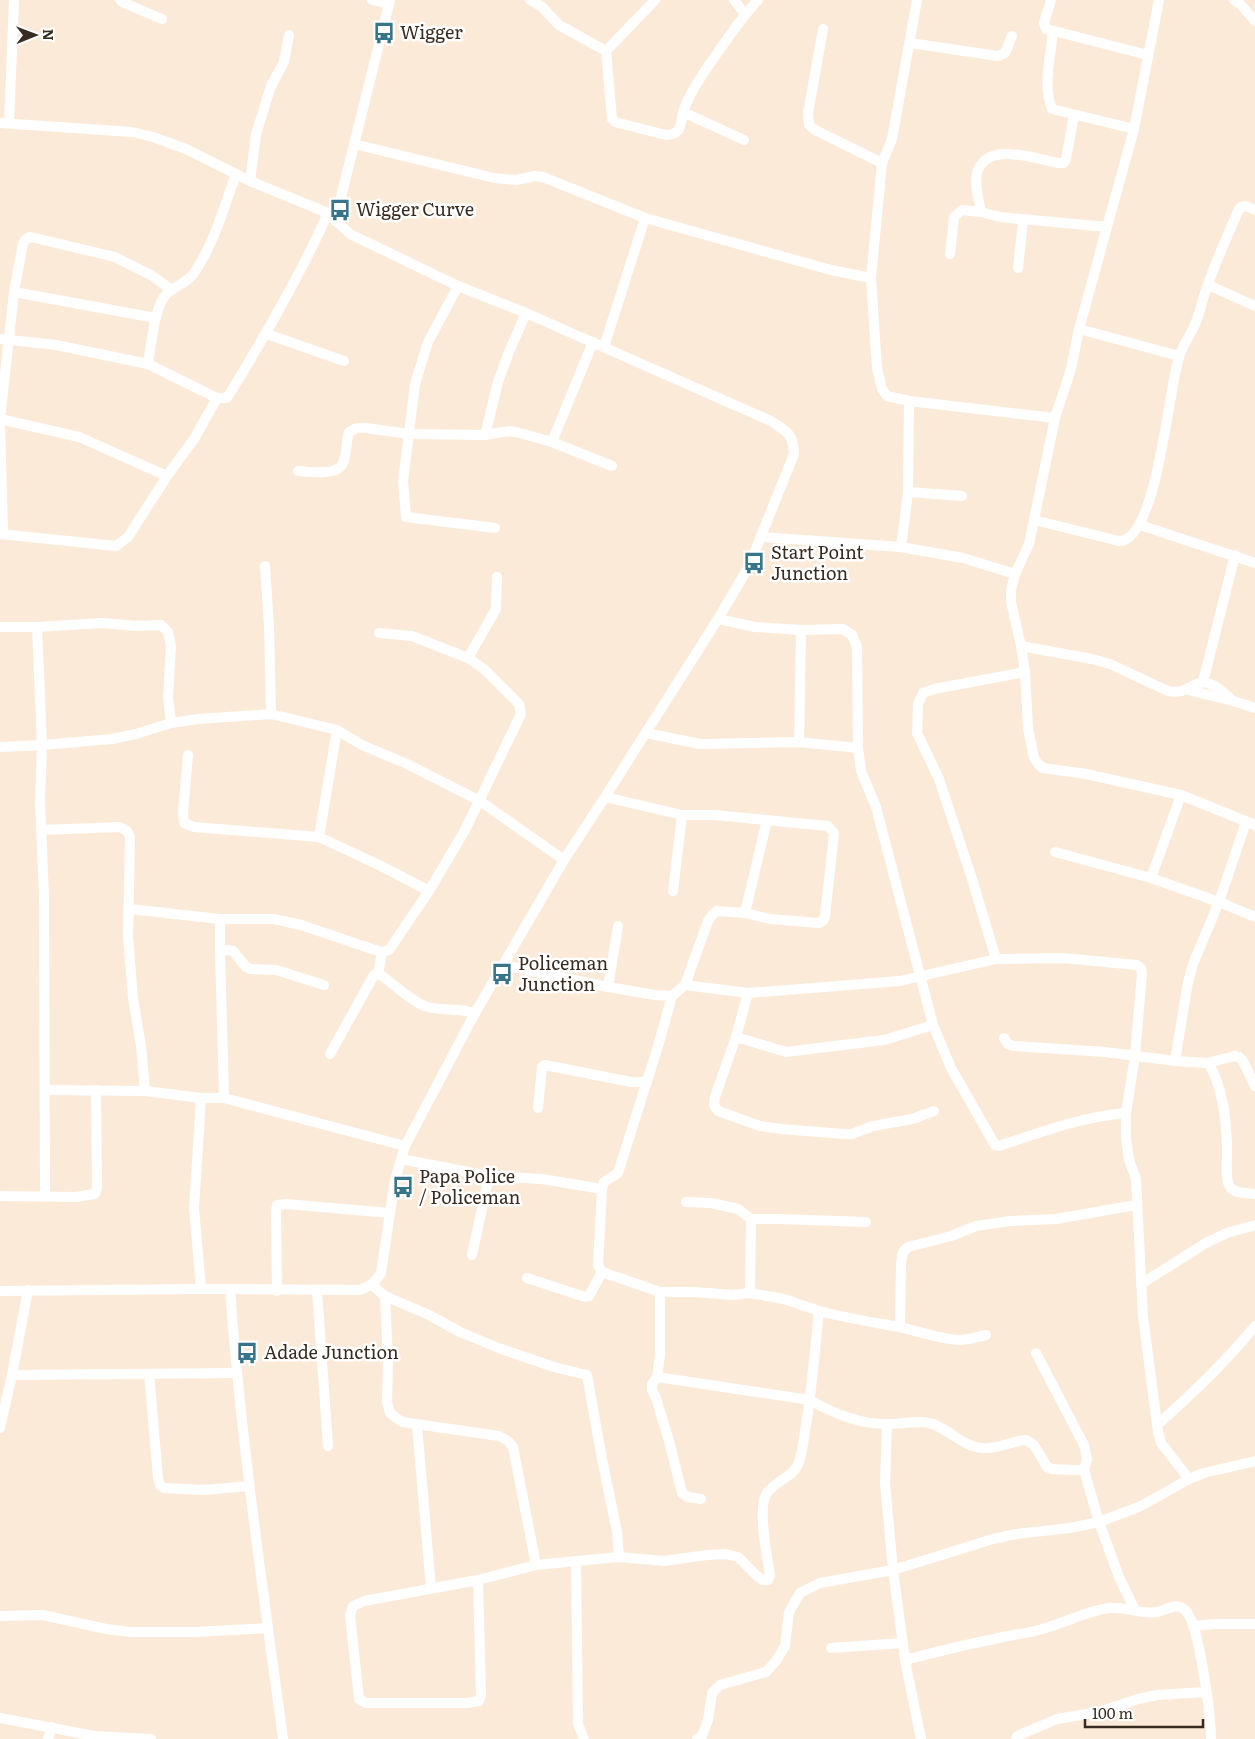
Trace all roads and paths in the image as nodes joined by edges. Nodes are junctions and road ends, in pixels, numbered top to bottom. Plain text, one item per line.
1 (14, 0) edge
2 (120, 0) edge
3 (372, 0) edge
4 (532, 0) edge
5 (655, 0) edge
6 (734, 0) edge
7 (758, 0) edge
8 (917, 0) edge
9 (1051, 0) edge
10 (1159, 0) edge
11 (1234, 0) edge
12 (389, 2) edge
13 (745, 14) junction
14 (162, 19) dead end
15 (1255, 21) edge
16 (823, 29) dead end
17 (1053, 31) junction
18 (290, 36) dead end
19 (1012, 36) dead end
20 (910, 43) junction
21 (606, 51) junction
22 (1148, 54) junction
23 (683, 112) junction
24 (1074, 115) junction
25 (5, 123) edge
26 (1134, 129) junction
27 (744, 140) dead end
28 (354, 144) junction
29 (882, 163) junction
30 (236, 174) junction
31 (250, 181) junction
32 (1255, 210) edge
33 (980, 212) junction
34 (332, 217) junction
35 (645, 218) junction
36 (1023, 220) junction
37 (1107, 226) junction
38 (950, 254) dead end
39 (1018, 268) dead end
40 (871, 278) junction
41 (1208, 285) junction
42 (458, 286) junction
43 (172, 290) junction
44 (14, 292) junction
45 (1255, 306) edge
46 (526, 313) junction
47 (156, 318) junction
48 (1080, 329) junction
49 (267, 334) junction
50 (5, 339) edge
51 (593, 342) junction
52 (604, 348) junction
53 (1179, 356) junction
54 (344, 361) dead end
55 (148, 364) junction
56 (217, 398) junction
57 (909, 401) junction
58 (1055, 418) junction
59 (0, 420) edge
60 (409, 434) junction
61 (485, 435) junction
62 (552, 442) junction
63 (612, 466) dead end
64 (298, 471) dead end
65 (167, 476) junction
66 (908, 492) junction
67 (962, 496) dead end
68 (1034, 520) junction
69 (1140, 525) junction
70 (495, 528) dead end
71 (1, 534) edge
72 (761, 537) junction
73 (900, 547) junction
74 (1235, 555) junction
75 (1255, 563) edge
76 (265, 566) dead end
77 (1015, 574) junction
78 (497, 577) dead end
79 (718, 618) junction
80 (0, 627) edge
81 (37, 627) junction
82 (801, 630) junction
83 (379, 633) dead end
84 (1021, 646) junction
85 (468, 658) junction
86 (1025, 672) junction
87 (1202, 682) junction
88 (1188, 690) junction
89 (1233, 700) junction
90 (1255, 708) edge
91 (271, 714) junction
92 (171, 723) junction
93 (337, 730) junction
94 (646, 733) junction
95 (799, 742) junction
96 (42, 745) junction
97 (0, 747) edge
98 (858, 748) junction
99 (188, 755) dead end
100 (1181, 795) junction
101 (605, 798) junction
102 (480, 801) junction
103 (682, 815) junction
104 (767, 820) junction
105 (1251, 824) edge
106 (41, 830) junction
107 (319, 837) junction
108 (1054, 852) dead end
109 (564, 860) junction
110 (1151, 878) junction
111 (673, 891) dead end
112 (430, 892) junction
113 (1219, 902) junction
114 (130, 909) junction
115 (745, 913) junction
116 (1255, 917) edge
117 (220, 919) junction
118 (618, 926) dead end
119 (220, 952) junction
120 (382, 952) junction
121 (996, 959) junction
122 (503, 965) junction
123 (378, 974) junction
124 (920, 976) junction
125 (324, 985) dead end
126 (684, 985) junction
127 (608, 987) junction
128 (748, 993) junction
129 (672, 996) junction
130 (475, 1013) junction
131 (933, 1025) junction
132 (736, 1038) junction
133 (1004, 1038) dead end
134 (330, 1054) dead end
135 (1135, 1056) junction
136 (1175, 1061) junction
137 (1208, 1063) junction
138 (647, 1082) junction
139 (1255, 1086) edge
140 (45, 1090) junction
141 (96, 1090) junction
142 (145, 1091) junction
143 (201, 1098) junction
144 (224, 1098) junction
145 (538, 1108) dead end
146 (934, 1111) dead end
147 (1126, 1113) junction
148 (405, 1146) junction
149 (401, 1159) junction
150 (489, 1176) junction
151 (602, 1189) junction
152 (1255, 1194) edge
153 (0, 1196) edge
154 (45, 1196) junction
155 (686, 1202) dead end
156 (1136, 1205) junction
157 (390, 1213) junction
158 (752, 1219) junction
159 (866, 1222) dead end
160 (1255, 1225) edge
161 (472, 1254) dead end
162 (602, 1272) junction
163 (527, 1278) dead end
164 (1141, 1284) junction
165 (372, 1285) junction
166 (200, 1289) junction
167 (28, 1290) junction
168 (230, 1290) junction
169 (277, 1290) junction
170 (0, 1291) edge
171 (317, 1291) junction
172 (660, 1292) junction
173 (750, 1293) junction
174 (385, 1296) junction
175 (820, 1311) junction
176 (1255, 1326) edge
177 (900, 1327) junction
178 (986, 1335) dead end
179 (1036, 1353) dead end
180 (236, 1373) junction
181 (149, 1374) junction
182 (12, 1375) junction
183 (657, 1377) junction
184 (810, 1400) junction
185 (887, 1424) junction
186 (1157, 1425) junction
187 (417, 1426) junction
188 (0, 1428) edge
189 (328, 1446) dead end
190 (1255, 1461) edge
191 (1084, 1470) junction
192 (1189, 1479) junction
193 (250, 1486) junction
194 (701, 1498) dead end
195 (1099, 1522) junction
196 (619, 1557) junction
197 (576, 1561) junction
198 (536, 1565) junction
199 (893, 1570) junction
200 (478, 1580) junction
201 (431, 1589) junction
202 (1135, 1610) junction
203 (0, 1616) edge
204 (1255, 1624) edge
205 (1193, 1626) junction
206 (268, 1628) junction
207 (903, 1642) junction
208 (831, 1648) dead end
209 (905, 1660) junction
210 (1206, 1692) junction
211 (0, 1718) edge
212 (52, 1727) junction
213 (93, 1737) edge
214 (48, 1739) edge
215 (151, 1739) edge
216 (283, 1739) edge
217 (584, 1739) edge
218 (697, 1739) edge
219 (921, 1739) edge
220 (1016, 1739) edge
221 (1210, 1739) edge

1 - 25 street
2 - 14 street
3 - 12 street
4 - 21 street
5 - 21 street
6 - 13 street
7 - 13 street
8 - 20 street
9 - 17 street
10 - 22 street
11 - 15 street
12 - 28 street
13 - 23 street
16 - 29 street
17 - 22 street
17 - 24 street
18 - 31 street
19 - 20 street
20 - 29 street
21 - 23 street
22 - 26 street
23 - 27 street
24 - 26 street
24 - 33 street
25 - 30 street
26 - 37 street
28 - 34 street
28 - 35 street
29 - 40 street
30 - 31 street
30 - 43 street
31 - 34 street
32 - 41 street
33 - 36 street
33 - 38 street
34 - 42 street
34 - 49 street
35 - 40 street
35 - 52 street
36 - 37 street
36 - 39 street
37 - 48 street
40 - 57 street
41 - 45 street
41 - 53 street
42 - 46 street
42 - 60 street
43 - 44 street
43 - 47 street
44 - 47 street
44 - 50 street
46 - 51 street
46 - 61 street
47 - 55 street
48 - 53 street
48 - 58 street
49 - 54 street
49 - 56 street
50 - 55 street
50 - 59 street
51 - 52 street
51 - 62 street
52 - 72 street
53 - 69 street
55 - 56 street
56 - 65 street
57 - 58 street
57 - 66 street
58 - 68 street
59 - 65 street
59 - 71 street
60 - 61 street
60 - 64 street
60 - 70 street
61 - 62 street
62 - 63 street
65 - 71 street
66 - 67 street
66 - 73 street
68 - 69 street
68 - 77 street
69 - 74 street
72 - 73 street
72 - 79 street
73 - 77 street
74 - 75 street
74 - 87 street
76 - 91 street
77 - 84 street
78 - 85 street
79 - 82 street
79 - 94 street
80 - 81 street
81 - 92 street
81 - 96 street
82 - 95 street
82 - 98 street
83 - 85 street
84 - 86 street
84 - 88 street
85 - 102 street
86 - 100 street
86 - 121 street
87 - 88 street
87 - 89 street
88 - 89 street
89 - 90 street
91 - 92 street
91 - 93 street
92 - 96 street
93 - 102 street
93 - 107 street
94 - 95 street
94 - 101 street
95 - 98 street
96 - 97 street
96 - 106 street
98 - 124 street
99 - 107 street
100 - 105 street
100 - 110 street
101 - 103 street
101 - 109 street
102 - 109 street
102 - 112 street
103 - 104 street
103 - 111 street
104 - 115 street
104 - 115 street
105 - 113 street
106 - 114 street
106 - 140 street
107 - 112 street
108 - 110 street
109 - 122 street
110 - 113 street
112 - 120 street
113 - 116 street
113 - 136 street
114 - 117 street
114 - 142 street
115 - 126 street
117 - 119 street
117 - 120 street
118 - 127 street
119 - 125 street
119 - 144 street
120 - 123 street
121 - 124 street
121 - 135 street
122 - 127 street
122 - 130 street
123 - 130 street
123 - 134 street
124 - 128 street
124 - 131 street
126 - 128 street
126 - 129 street
127 - 129 street
128 - 132 street
129 - 138 street
130 - 148 street
131 - 132 street
131 - 147 street
132 - 146 street
133 - 135 street
135 - 136 street
135 - 147 street
136 - 137 street
137 - 139 street
137 - 152 street
138 - 145 street
138 - 151 street
140 - 141 street
140 - 154 street
141 - 142 street
141 - 154 street
142 - 143 street
143 - 144 street
143 - 166 street
144 - 148 street
147 - 156 street
148 - 149 street
149 - 150 street
149 - 157 street
150 - 151 street
150 - 161 street
151 - 162 street
153 - 154 street
155 - 158 street
156 - 164 street
156 - 177 street
157 - 165 street
157 - 169 street
158 - 159 street
158 - 173 street
160 - 164 street
162 - 163 street
162 - 172 street
164 - 186 street
165 - 171 street
165 - 174 street
166 - 167 street
166 - 168 street
167 - 170 street
167 - 182 street
168 - 169 street
168 - 180 street
169 - 171 street
171 - 189 street
172 - 173 street
172 - 183 street
173 - 175 street
174 - 187 street
174 - 196 street
175 - 177 street
175 - 184 street
176 - 186 street
177 - 178 street
179 - 191 street
180 - 181 street
180 - 193 street
181 - 182 street
181 - 193 street
182 - 188 street
183 - 184 street
183 - 194 street
184 - 185 street
184 - 196 street
185 - 191 street
185 - 199 street
186 - 192 street
187 - 198 street
187 - 201 street
190 - 192 street
191 - 195 street
192 - 195 street
193 - 206 street
195 - 199 street
195 - 202 street
196 - 197 street
197 - 198 street
197 - 217 street
198 - 200 street
199 - 207 street
199 - 218 street
200 - 201 street
200 - 201 street
202 - 205 street
202 - 209 street
203 - 206 street
204 - 205 street
205 - 210 street
206 - 216 street
207 - 208 street
207 - 209 street
209 - 219 street
210 - 220 street
210 - 221 street
211 - 212 street
212 - 213 street
212 - 214 street
213 - 215 street

